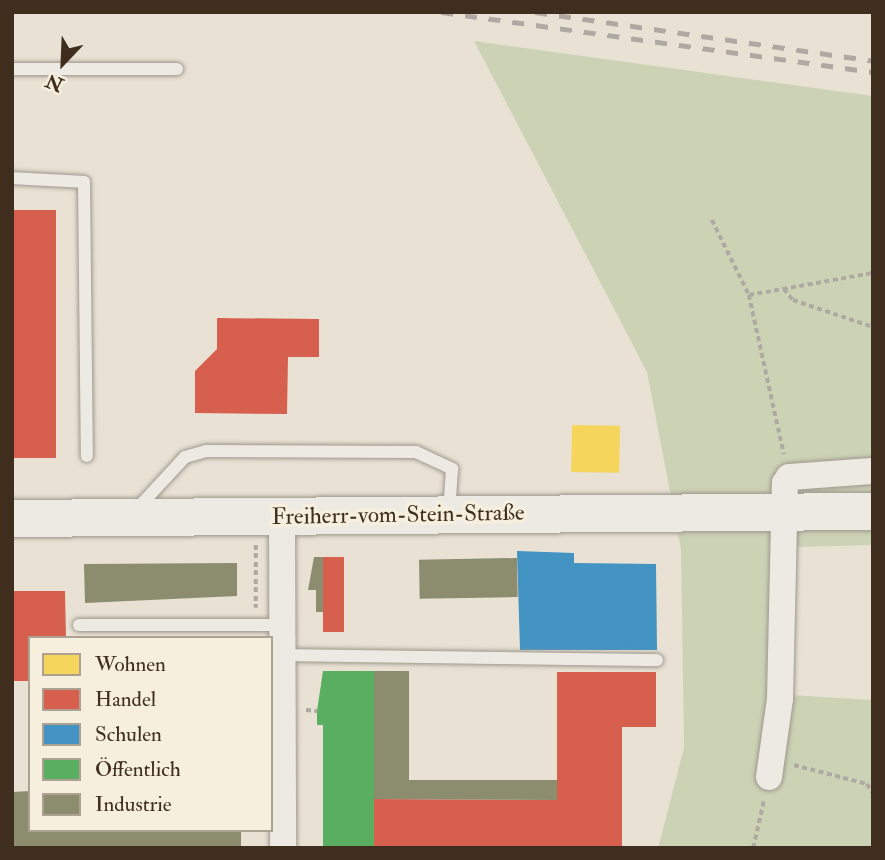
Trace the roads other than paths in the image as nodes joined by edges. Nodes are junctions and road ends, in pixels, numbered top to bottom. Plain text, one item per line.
1 (12, 69) edge
2 (177, 69) dead end
3 (12, 178) edge
4 (87, 456) dead end
5 (873, 471) edge
6 (873, 511) edge
7 (785, 512) junction
8 (449, 513) junction
9 (12, 518) edge
10 (130, 518) junction
11 (269, 527) junction
12 (79, 625) dead end
13 (283, 625) junction
14 (284, 655) junction
15 (657, 660) dead end
16 (771, 767) road end
17 (277, 771) edge
18 (283, 848) edge

1 - 2 lane
3 - 4 lane
5 - 7 street
6 - 7 main road, Freiherr-vom-Stein-Straße
7 - 8 main road, Freiherr-vom-Stein-Straße
7 - 16 street
8 - 10 lane
8 - 11 main road, Freiherr-vom-Stein-Straße
9 - 10 main road, Freiherr-vom-Stein-Straße
10 - 11 main road, Freiherr-vom-Stein-Straße
11 - 13 street
12 - 13 lane
13 - 14 street
14 - 15 lane
14 - 17 street
17 - 18 street

